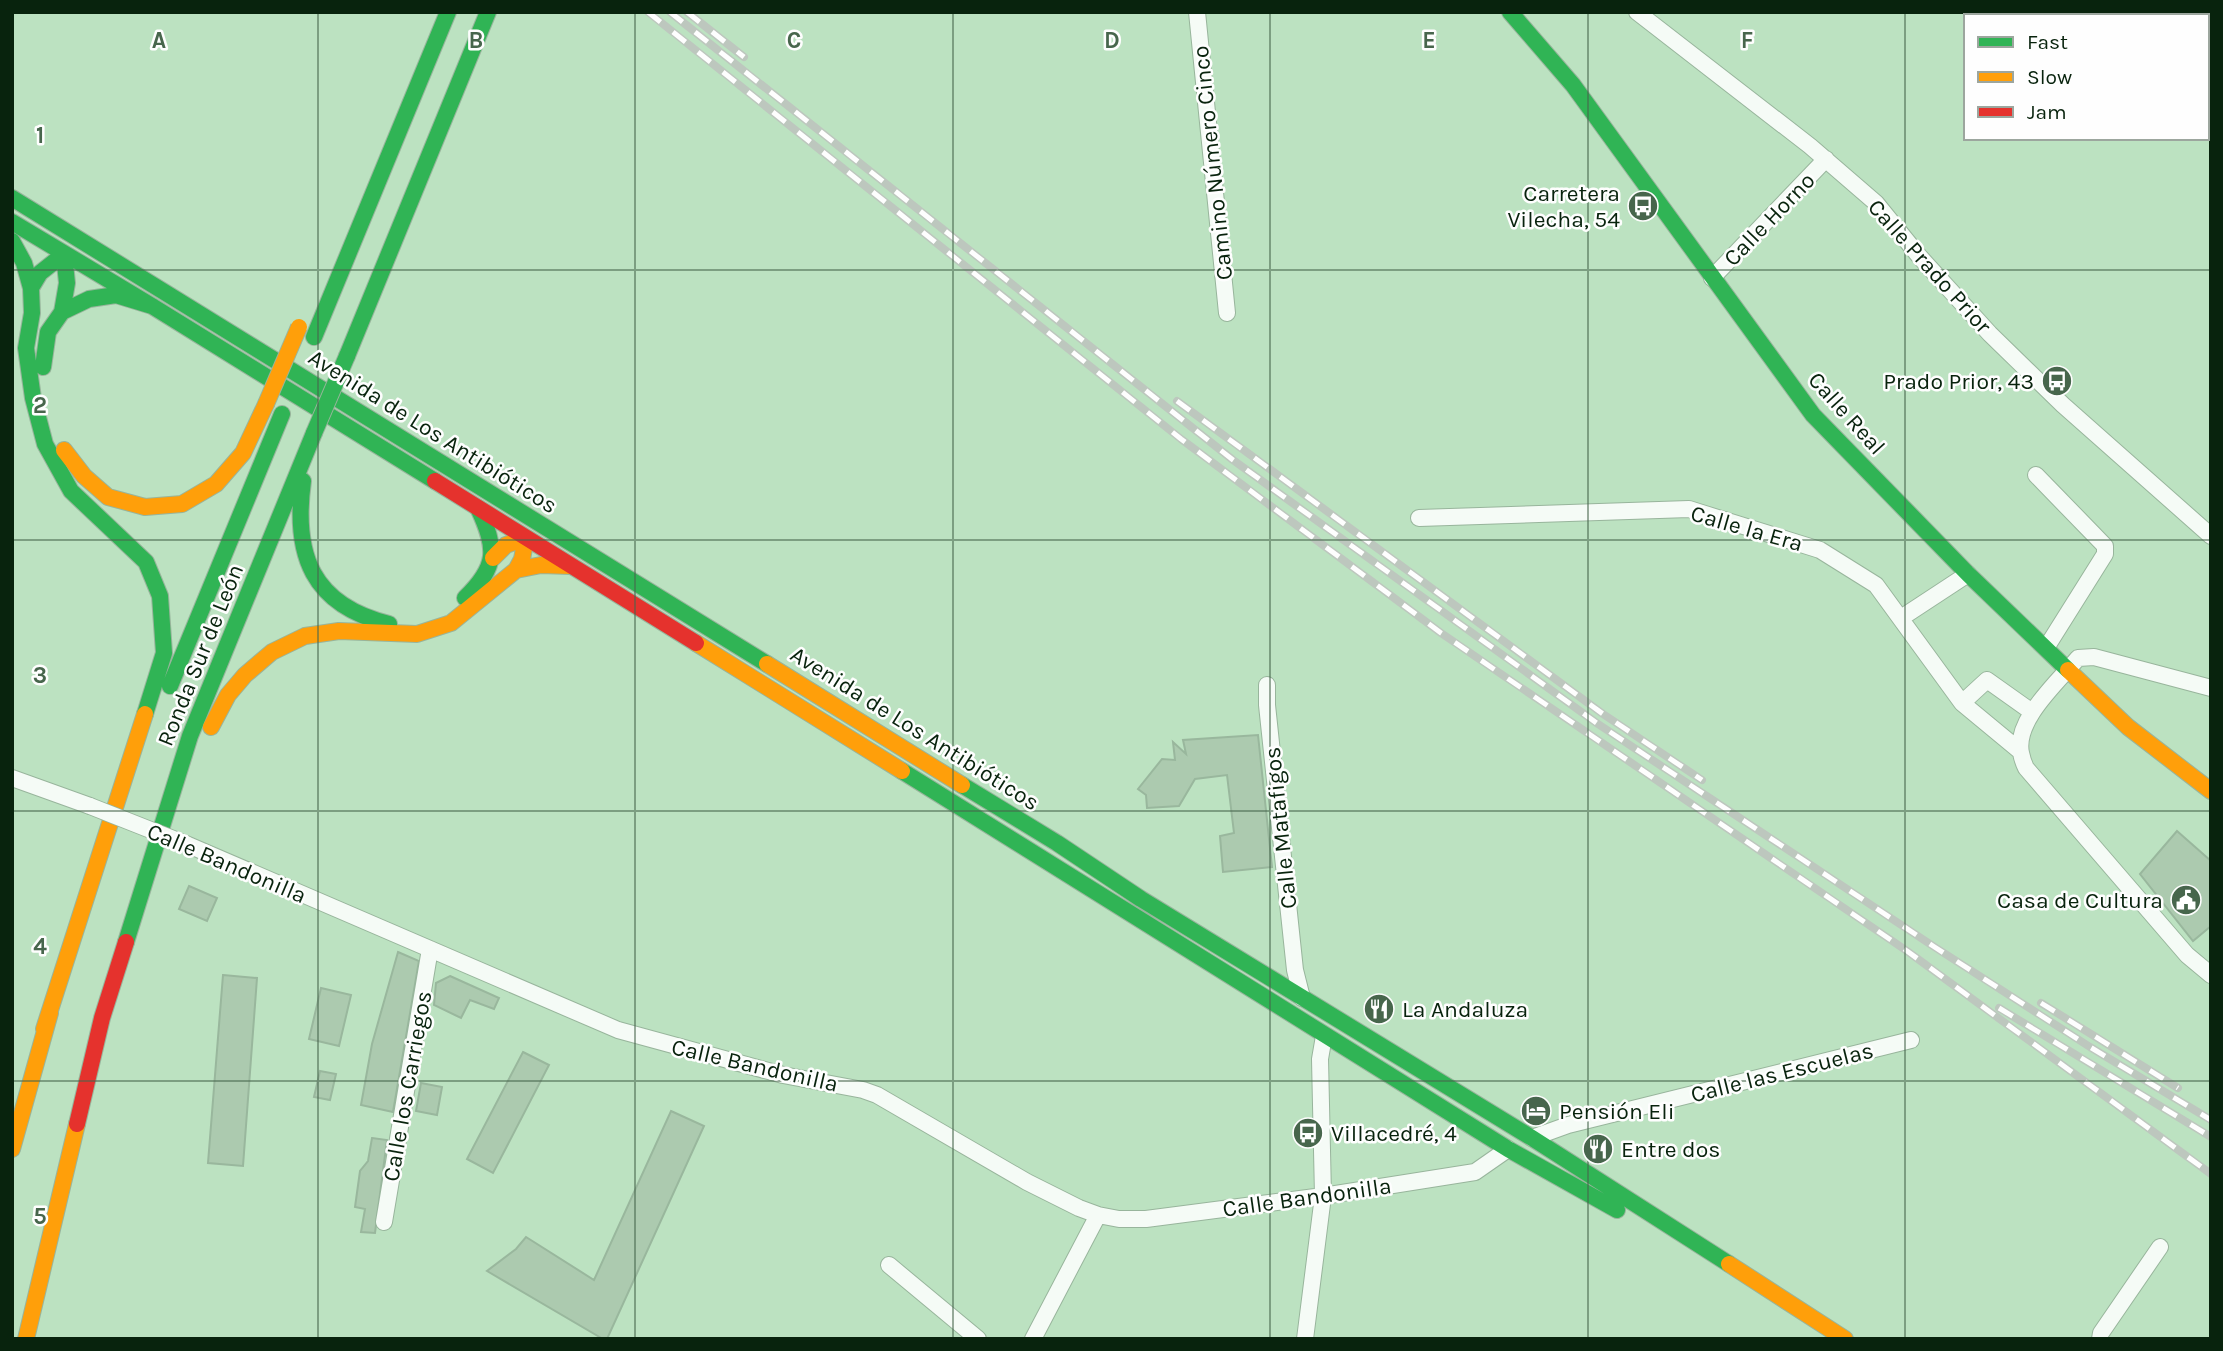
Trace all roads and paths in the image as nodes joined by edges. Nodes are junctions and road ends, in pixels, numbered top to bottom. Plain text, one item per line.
1 (448, 12) edge
2 (488, 12) edge
3 (1197, 12) edge
4 (1510, 12) edge
5 (1637, 12) edge
6 (1826, 159) junction
7 (12, 198) edge
8 (12, 209) edge
9 (12, 222) edge
10 (12, 242) edge
11 (64, 254) junction
12 (1712, 278) junction
13 (32, 288) junction
14 (327, 304) junction
15 (152, 306) junction
16 (62, 312) junction
17 (1227, 313) dead end
18 (235, 335) junction
19 (309, 381) junction
20 (314, 433) junction
21 (2036, 475) dead end
22 (478, 508) junction
23 (1419, 518) dead end
24 (2211, 536) edge
25 (526, 538) junction
26 (493, 558) junction
27 (570, 566) junction
28 (516, 570) junction
29 (1968, 573) junction
30 (1901, 618) junction
31 (2046, 648) junction
32 (2068, 670) junction
33 (778, 671) junction
34 (1267, 685) dead end
35 (2211, 688) edge
36 (1962, 703) junction
37 (2032, 712) junction
38 (2020, 751) junction
39 (887, 761) junction
40 (12, 778) edge
41 (2211, 791) edge
42 (169, 803) junction
43 (1057, 843) junction
44 (1086, 886) junction
45 (430, 949) junction
46 (1295, 970) junction
47 (2211, 975) edge
48 (1271, 979) junction
49 (1302, 998) junction
50 (44, 1028) junction
51 (1324, 1036) junction
52 (1911, 1040) dead end
53 (1455, 1091) junction
54 (1497, 1117) junction
55 (1532, 1138) junction
56 (12, 1149) edge
57 (1508, 1149) junction
58 (1323, 1196) junction
59 (1098, 1215) junction
60 (384, 1222) dead end
61 (2161, 1247) dead end
62 (889, 1265) dead end
63 (1789, 1304) junction
64 (26, 1339) edge
65 (978, 1339) edge
66 (1034, 1339) edge
67 (1305, 1339) edge
68 (1845, 1339) edge
69 (2100, 1339) edge

1 - 14 main road, Ronda Sur de León
2 - 20 main road, Ronda Sur de León, bridge
3 - 17 street, Camino Número Cinco
4 - 12 main road, Calle Real
5 - 6 street, Calle Prado Prior
6 - 12 street, Calle Horno
6 - 24 street, Calle Prado Prior
7 - 18 main road, Avenida de Los Antibióticos
8 - 11 main road
9 - 11 main road, Avenida de Los Antibióticos
10 - 13 main road
11 - 13 main road
11 - 15 main road, Avenida de Los Antibióticos
11 - 16 main road
11 - 18 main road
12 - 29 main road, Calle Real
13 - 50 main road
14 - 16 main road, bridge
14 - 50 main road, Ronda Sur de León
15 - 16 main road
15 - 22 main road, Avenida de Los Antibióticos
18 - 19 main road, Avenida de Los Antibióticos
19 - 25 main road
19 - 33 main road, Avenida de Los Antibióticos
20 - 26 main road
20 - 42 main road, Ronda Sur de León
21 - 31 street
22 - 25 main road, Avenida de Los Antibióticos
22 - 26 main road
23 - 30 street, Calle la Era
25 - 26 main road
25 - 27 main road, Avenida de Los Antibióticos
25 - 28 main road
25 - 33 main road
27 - 28 main road
27 - 39 main road, Avenida de Los Antibióticos
28 - 42 main road
29 - 30 street
29 - 31 main road, Calle Real
30 - 36 street, Calle la Era
31 - 32 main road, Calle Real
32 - 35 street
32 - 37 street
32 - 41 main road, Calle Real
33 - 43 main road, Avenida de Los Antibióticos
34 - 46 street, Calle Matafigos
36 - 37 street
36 - 38 street, Calle la Era
37 - 38 street
38 - 47 street, Calle la Era
39 - 43 main road
39 - 44 main road, Avenida de Los Antibióticos
40 - 45 street, Calle Bandonilla, bridge
42 - 64 main road, Ronda Sur de León
43 - 44 main road
43 - 48 main road, Avenida de Los Antibióticos
44 - 51 main road, Avenida de Los Antibióticos
45 - 59 street, Calle Bandonilla
45 - 60 street, Calle los Carriegos
46 - 48 street
46 - 49 street, Calle Matafigos
48 - 49 main road, Avenida de Los Antibióticos
49 - 51 main road
49 - 53 main road, Avenida de Los Antibióticos
50 - 56 main road, Ronda Sur de León
51 - 53 main road
51 - 57 main road, Avenida de Los Antibióticos
51 - 58 street
52 - 55 street, Calle las Escuelas
53 - 54 main road, Avenida de Los Antibióticos
54 - 55 main road, Avenida de Los Antibióticos
54 - 57 main road
55 - 57 main road
55 - 63 main road, Avenida de Los Antibióticos
57 - 58 street, Calle Bandonilla
57 - 63 main road, Avenida de Los Antibióticos
58 - 59 street, Calle Bandonilla
58 - 67 street
59 - 66 street
61 - 69 street
62 - 65 street
63 - 68 main road, Avenida de Los Antibióticos

